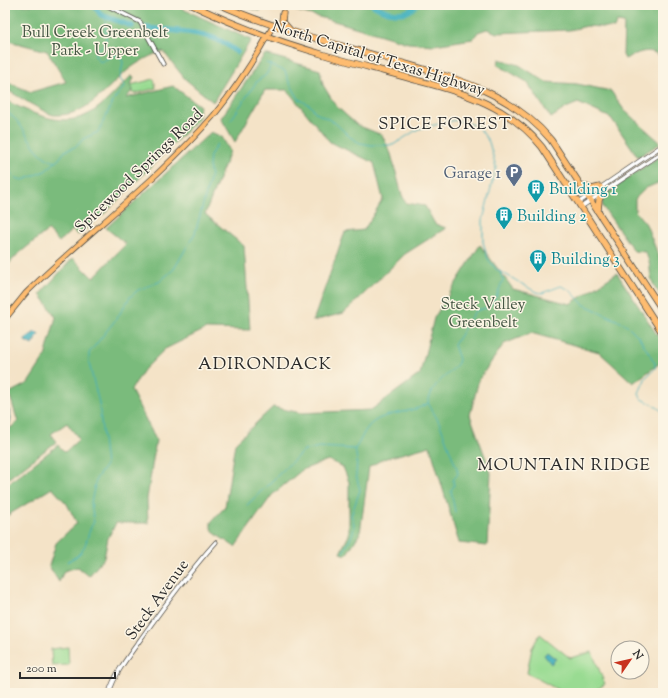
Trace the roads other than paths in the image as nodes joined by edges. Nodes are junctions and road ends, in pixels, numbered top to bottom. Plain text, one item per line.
1 (106, 5) edge
2 (192, 5) edge
3 (221, 5) edge
4 (283, 13) dead end
5 (272, 26) junction
6 (292, 32) junction
7 (266, 38) junction
8 (163, 64) dead end
9 (663, 145) edge
10 (663, 152) edge
11 (629, 167) junction
12 (632, 172) junction
13 (581, 185) junction
14 (600, 187) junction
15 (602, 194) junction
16 (590, 198) junction
17 (580, 205) junction
18 (598, 211) junction
19 (663, 311) edge
20 (5, 319) edge
21 (663, 334) edge
22 (216, 542) dead end
23 (109, 693) edge

1 - 8 street
2 - 7 highway, North Capital of Texas Highway
3 - 5 highway, North Capital of Texas Highway
4 - 6 highway
5 - 6 highway, North Capital of Texas Highway
5 - 7 main road, Spicewood Springs Road
6 - 13 highway, North Capital of Texas Highway
7 - 17 highway, North Capital of Texas Highway
7 - 20 main road, Spicewood Springs Road
9 - 11 street
10 - 12 street
11 - 12 street
11 - 14 street
12 - 15 street
13 - 14 highway
13 - 16 highway, North Capital of Texas Highway
14 - 16 street
15 - 16 street
15 - 18 highway
16 - 17 street
16 - 18 highway, North Capital of Texas Highway
17 - 21 highway, North Capital of Texas Highway
18 - 19 highway, North Capital of Texas Highway
22 - 23 street, Steck Avenue

